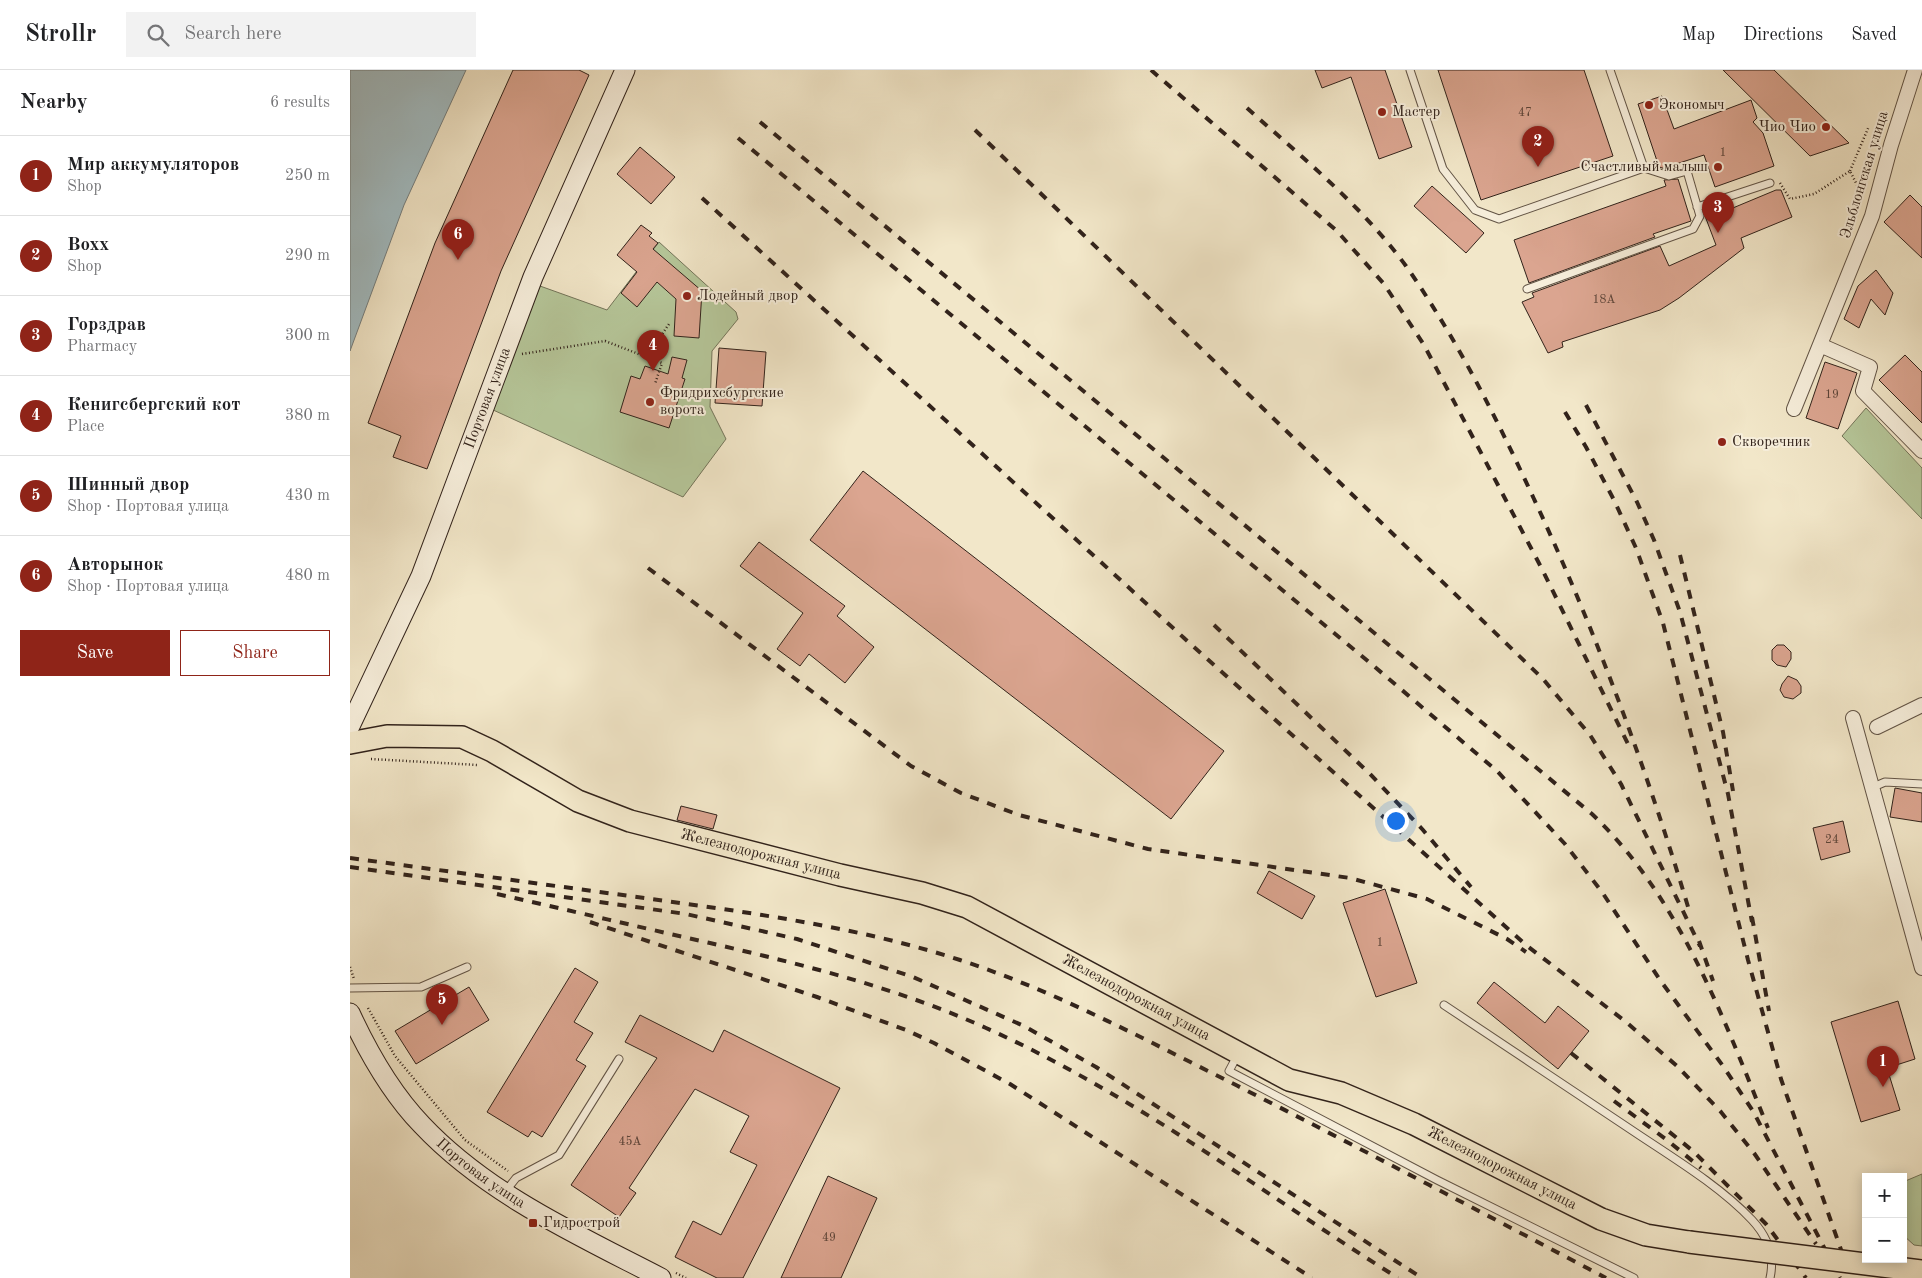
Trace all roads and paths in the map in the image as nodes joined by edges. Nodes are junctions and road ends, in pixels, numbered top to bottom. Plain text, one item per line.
1 (625, 70) edge
2 (1410, 70) edge
3 (1610, 70) edge
4 (1915, 70) edge
5 (1869, 126) dead end
6 (1644, 168) junction
7 (1850, 171) junction
8 (1770, 183) joint
9 (1698, 207) junction
10 (1872, 216) junction
11 (1527, 289) dead end
12 (669, 324) dead end
13 (1820, 345) junction
14 (503, 357) junction
15 (647, 357) junction
16 (655, 384) dead end
17 (1794, 410) dead end
18 (1922, 451) edge
19 (1922, 704) edge
20 (1852, 718) dead end
21 (350, 726) edge
22 (1877, 727) dead end
23 (350, 743) edge
24 (364, 758) dead end
25 (479, 765) dead end
26 (1922, 784) edge
27 (1871, 788) junction
28 (350, 967) edge
29 (466, 967) dead end
30 (1922, 968) edge
31 (354, 988) edge
32 (1444, 1005) dead end
33 (350, 1013) edge
34 (1238, 1054) junction
35 (619, 1058) dead end
36 (511, 1185) junction
37 (1922, 1271) edge
38 (665, 1274) edge
39 (686, 1278) edge
40 (1634, 1278) edge
41 (1770, 1278) edge

1 - 14 main road, Портовая улица
2 - 6 lane
3 - 6 lane
4 - 10 street, Эльблонгская улица
5 - 7 path
6 - 9 lane
7 - 8 path
7 - 10 path
8 - 9 lane
9 - 11 lane
10 - 13 street, Эльблонгская улица
12 - 15 path
13 - 17 street, Эльблонгская улица
13 - 18 street
14 - 15 path
14 - 21 main road, Портовая улица
15 - 16 path
19 - 22 street
20 - 27 street
23 - 34 main road, Железнодорожная улица
24 - 25 path
26 - 27 lane
27 - 30 street
28 - 31 path
29 - 31 lane
31 - 36 path
32 - 41 lane
33 - 36 main road, Портовая улица
34 - 37 main road, Железнодорожная улица, bridge
34 - 40 lane
35 - 36 lane
36 - 38 main road, Портовая улица
38 - 39 path

